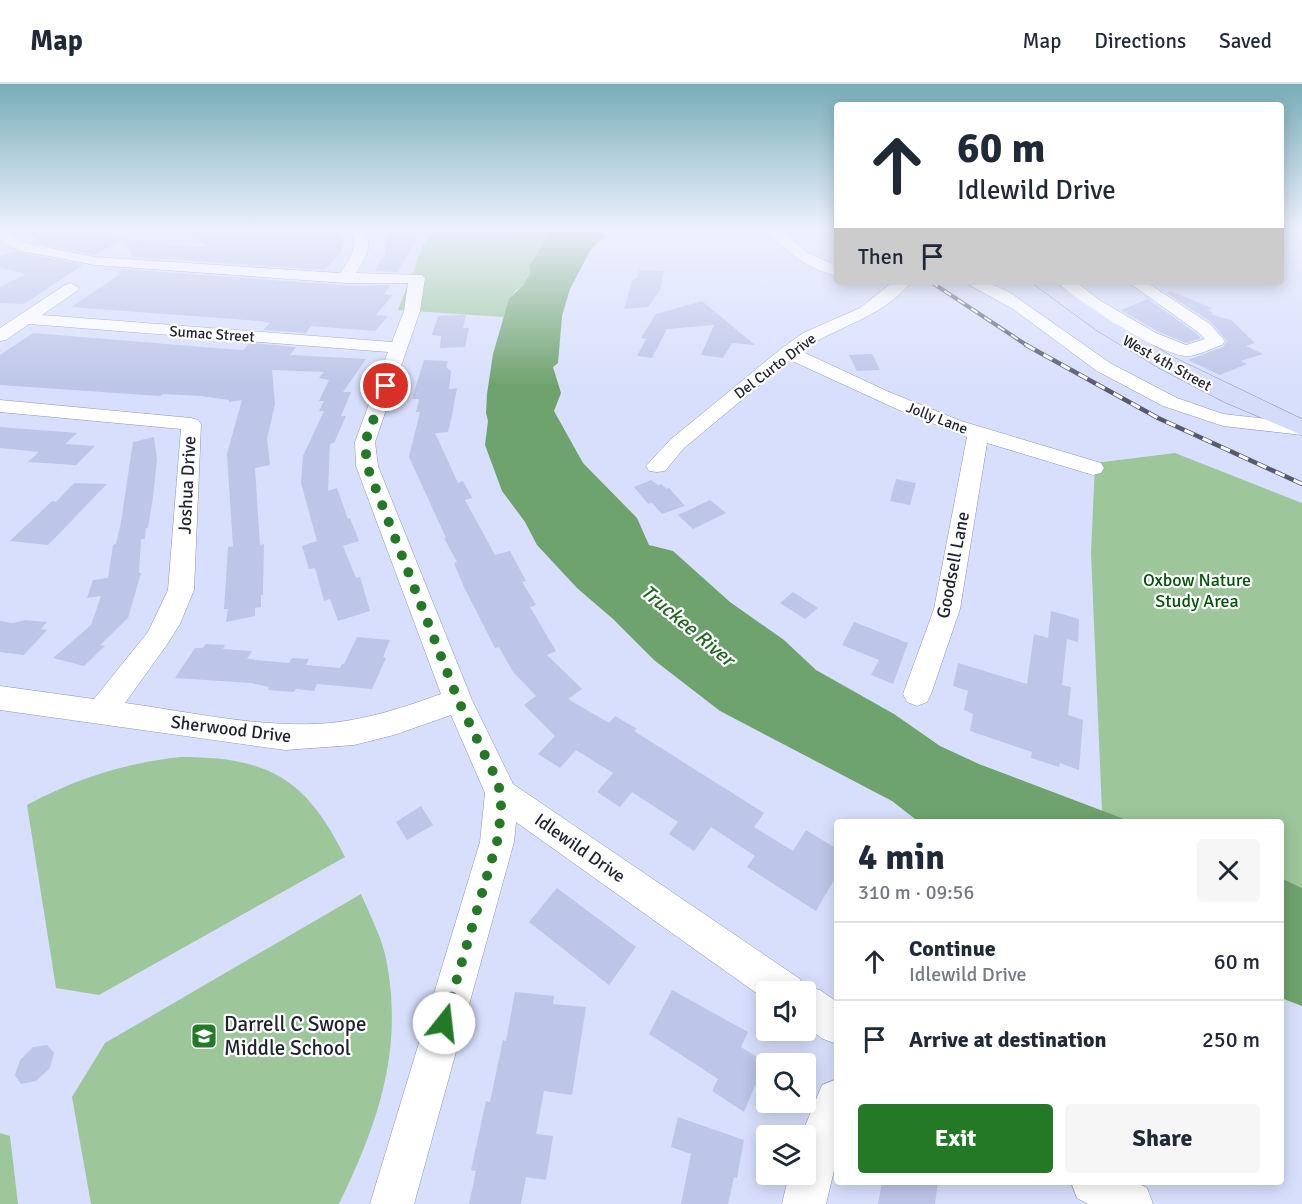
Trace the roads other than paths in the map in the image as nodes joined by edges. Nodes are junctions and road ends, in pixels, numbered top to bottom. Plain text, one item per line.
1 (416, 282) edge
2 (899, 285) edge
3 (978, 285) edge
4 (1045, 285) edge
5 (1070, 285) edge
6 (1140, 285) edge
7 (71, 288) dead end
8 (25, 319) junction
9 (0, 336) edge
10 (399, 348) junction
11 (788, 352) junction
12 (0, 406) edge
13 (1302, 429) edge
14 (978, 434) junction
15 (657, 466) dead end
16 (1093, 468) dead end
17 (916, 694) dead end
18 (0, 698) edge
19 (458, 700) junction
20 (101, 712) junction
21 (501, 793) junction
22 (772, 981) edge
23 (816, 1011) edge
24 (834, 1023) edge
25 (834, 1108) edge
26 (1098, 1185) edge
27 (392, 1204) edge
28 (804, 1204) edge
29 (1131, 1204) edge

1 - 10 street
2 - 11 street, Del Curto Drive
3 - 13 street
4 - 13 main road, West 4th Street
5 - 6 street
7 - 8 street
8 - 9 street
8 - 10 street, Sumac Street
10 - 19 street
11 - 14 street, Jolly Lane
11 - 15 street, Del Curto Drive
12 - 20 street, Joshua Drive
14 - 16 street, Jolly Lane
14 - 17 street, Goodsell Lane
18 - 20 street, Sherwood Drive
19 - 20 street, Sherwood Drive
19 - 21 street
21 - 22 street, Idlewild Drive
21 - 27 street
23 - 24 street
25 - 28 street
26 - 29 street

